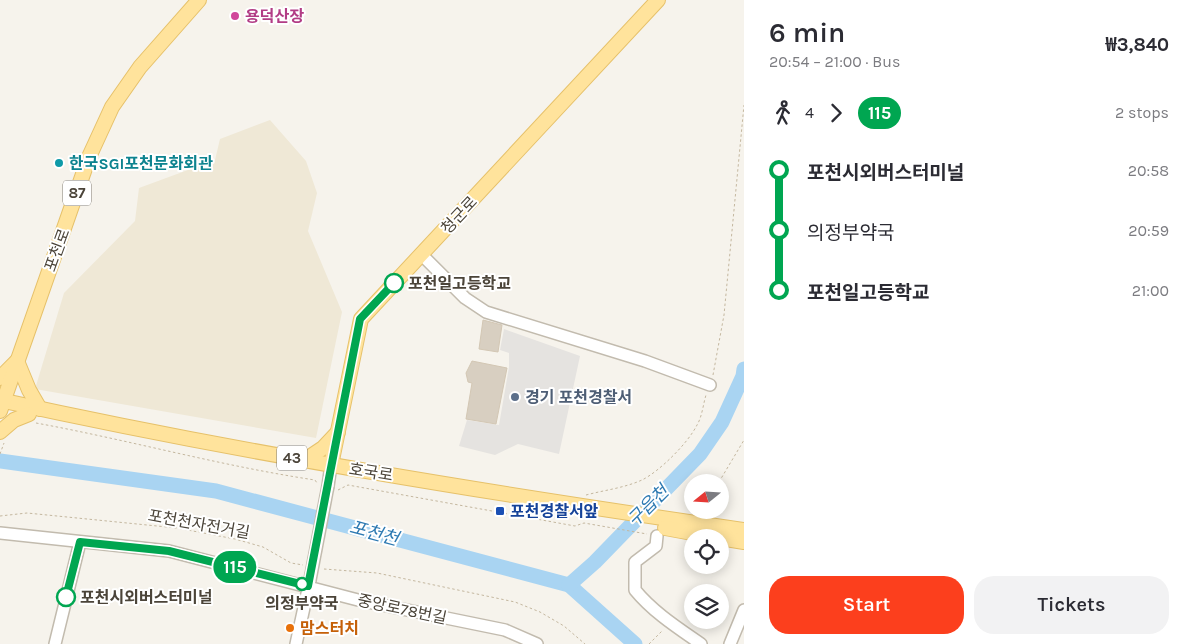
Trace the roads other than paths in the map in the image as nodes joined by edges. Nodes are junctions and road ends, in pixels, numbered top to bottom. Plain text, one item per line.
1 (199, 0) edge
2 (658, 0) edge
3 (421, 254) junction
4 (17, 361) junction
5 (0, 378) edge
6 (710, 385) road end
7 (1, 406) edge
8 (33, 415) junction
9 (0, 432) edge
10 (338, 432) junction
11 (305, 460) junction
12 (330, 481) junction
13 (675, 525) junction
14 (689, 529) edge
15 (744, 530) edge
16 (0, 533) edge
17 (657, 536) road end
18 (729, 540) edge
19 (80, 542) junction
20 (744, 542) edge
21 (309, 583) junction
22 (744, 610) edge
23 (55, 644) edge
24 (296, 644) edge
25 (537, 644) edge
26 (701, 644) edge
27 (730, 644) edge

1 - 4 main road, 포천로 / 87
2 - 3 main road, 청군로
3 - 6 street
3 - 10 main road, 청군로
4 - 5 main road
4 - 7 main road, 포천로 / 87
4 - 8 main road
7 - 8 main road, 호국로 / 43
8 - 9 main road
8 - 11 main road, 호국로 / 43
8 - 12 main road, 호국로 / 43
10 - 11 main road
10 - 12 main road, 청군로
11 - 12 main road, 호국로 / 43
12 - 13 main road, 호국로 / 43
12 - 21 street, bridge
13 - 14 main road, 호국로 / 43
13 - 15 main road, 호국로 / 43
16 - 19 street, 중앙로78번길
17 - 26 street
18 - 20 main road, 호국로 / 43
19 - 21 street, 중앙로78번길
19 - 23 street
21 - 24 street
21 - 25 street, 중앙로78번길
22 - 27 street

